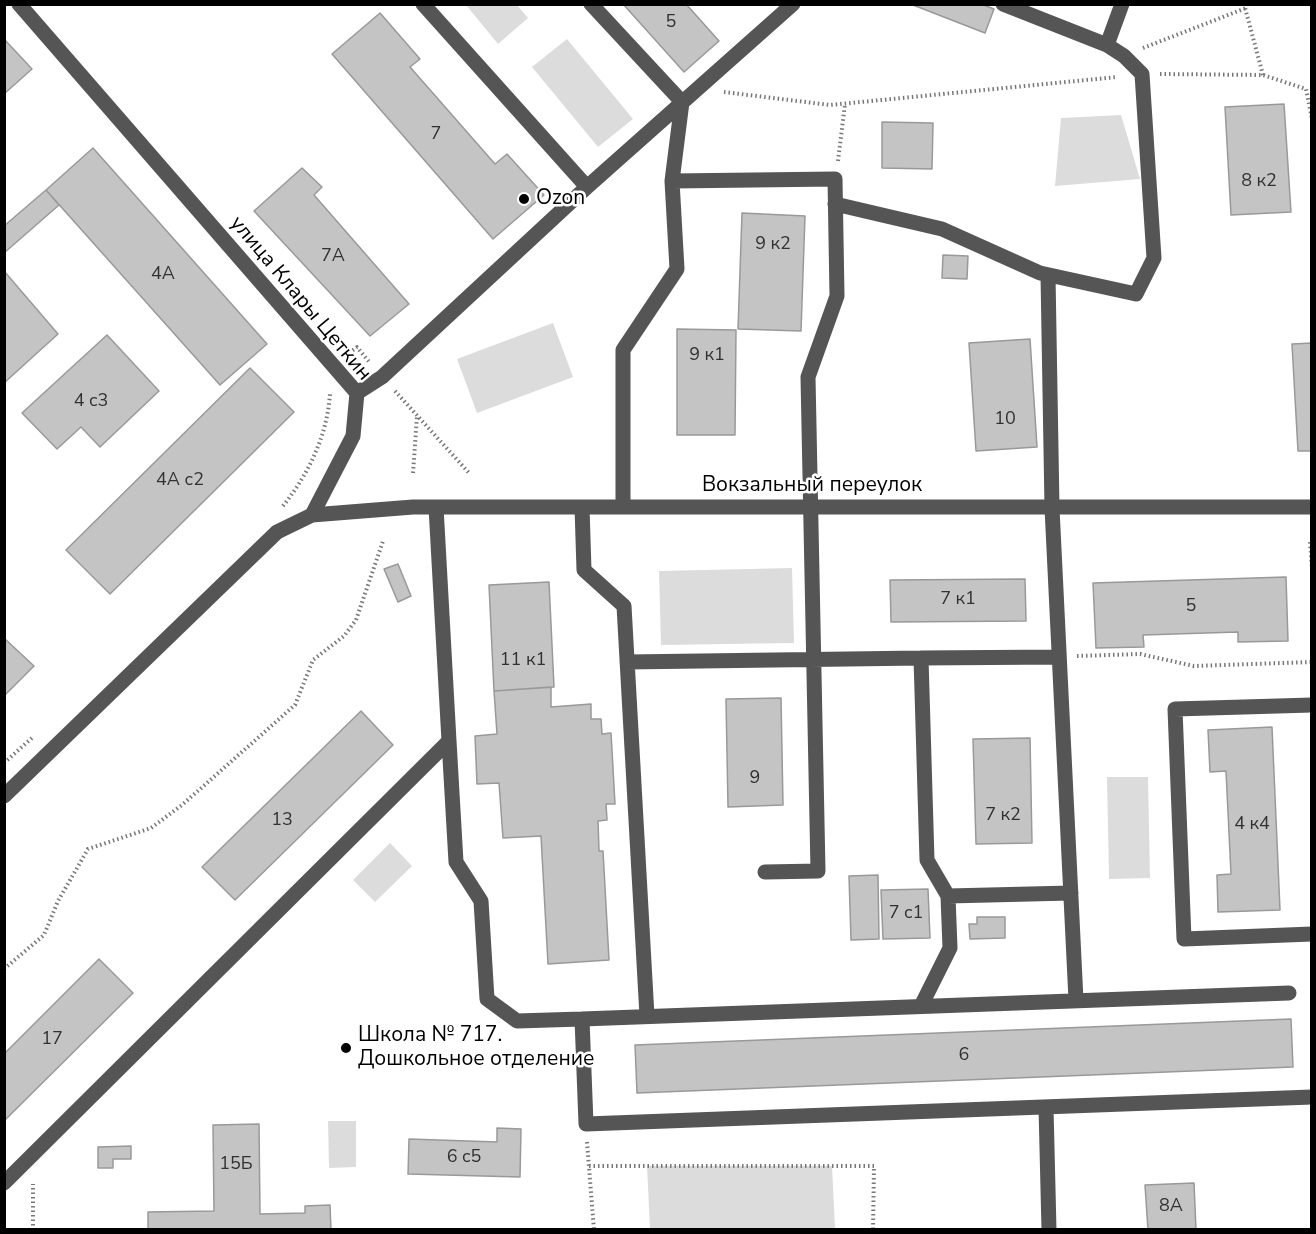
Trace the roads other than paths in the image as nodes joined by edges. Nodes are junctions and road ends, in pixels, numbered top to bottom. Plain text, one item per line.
1 (19, 4) edge
2 (423, 4) edge
3 (591, 4) edge
4 (793, 4) edge
5 (1004, 4) edge
6 (1122, 4) edge
7 (1107, 45) junction
8 (682, 102) junction
9 (672, 181) junction
10 (587, 187) junction
11 (836, 204) junction
12 (1048, 275) junction
13 (357, 393) junction
14 (809, 506) junction
15 (436, 507) junction
16 (582, 507) junction
17 (623, 507) junction
18 (1311, 507) edge
19 (1052, 508) junction
20 (312, 515) junction
21 (1059, 657) junction
22 (921, 658) junction
23 (813, 659) junction
24 (627, 662) junction
25 (1311, 705) edge
26 (449, 741) junction
27 (4, 796) edge
28 (765, 872) dead end
29 (1071, 893) junction
30 (948, 896) junction
31 (1311, 934) edge
32 (1289, 993) dead end
33 (1076, 1000) junction
34 (921, 1006) junction
35 (647, 1016) junction
36 (582, 1018) junction
37 (1311, 1097) edge
38 (1046, 1107) junction
39 (4, 1183) edge
40 (1049, 1230) edge

1 - 13 street, улица Клары Цеткин
2 - 10 street
3 - 8 street
4 - 8 street
5 - 7 street
6 - 7 street
7 - 12 street
8 - 9 street
8 - 10 street
9 - 11 street
9 - 17 street
10 - 13 street
11 - 12 street
11 - 14 street
12 - 19 street
13 - 20 street, улица Клары Цеткин
14 - 17 street, Вокзальный переулок
14 - 19 street, Вокзальный переулок
14 - 23 street
15 - 16 street, Вокзальный переулок
15 - 20 street, Вокзальный переулок
15 - 26 street
16 - 17 street, Вокзальный переулок
16 - 24 street
18 - 19 street, Вокзальный переулок
19 - 21 street
20 - 27 street
21 - 22 street
21 - 29 street
22 - 23 street
22 - 30 street
23 - 24 street
23 - 28 street
24 - 35 street
25 - 31 street
26 - 36 street
26 - 39 street
29 - 30 street
29 - 33 street
30 - 34 street
32 - 33 street
33 - 34 street
34 - 35 street
35 - 36 street
36 - 38 street
37 - 38 street
38 - 40 street

